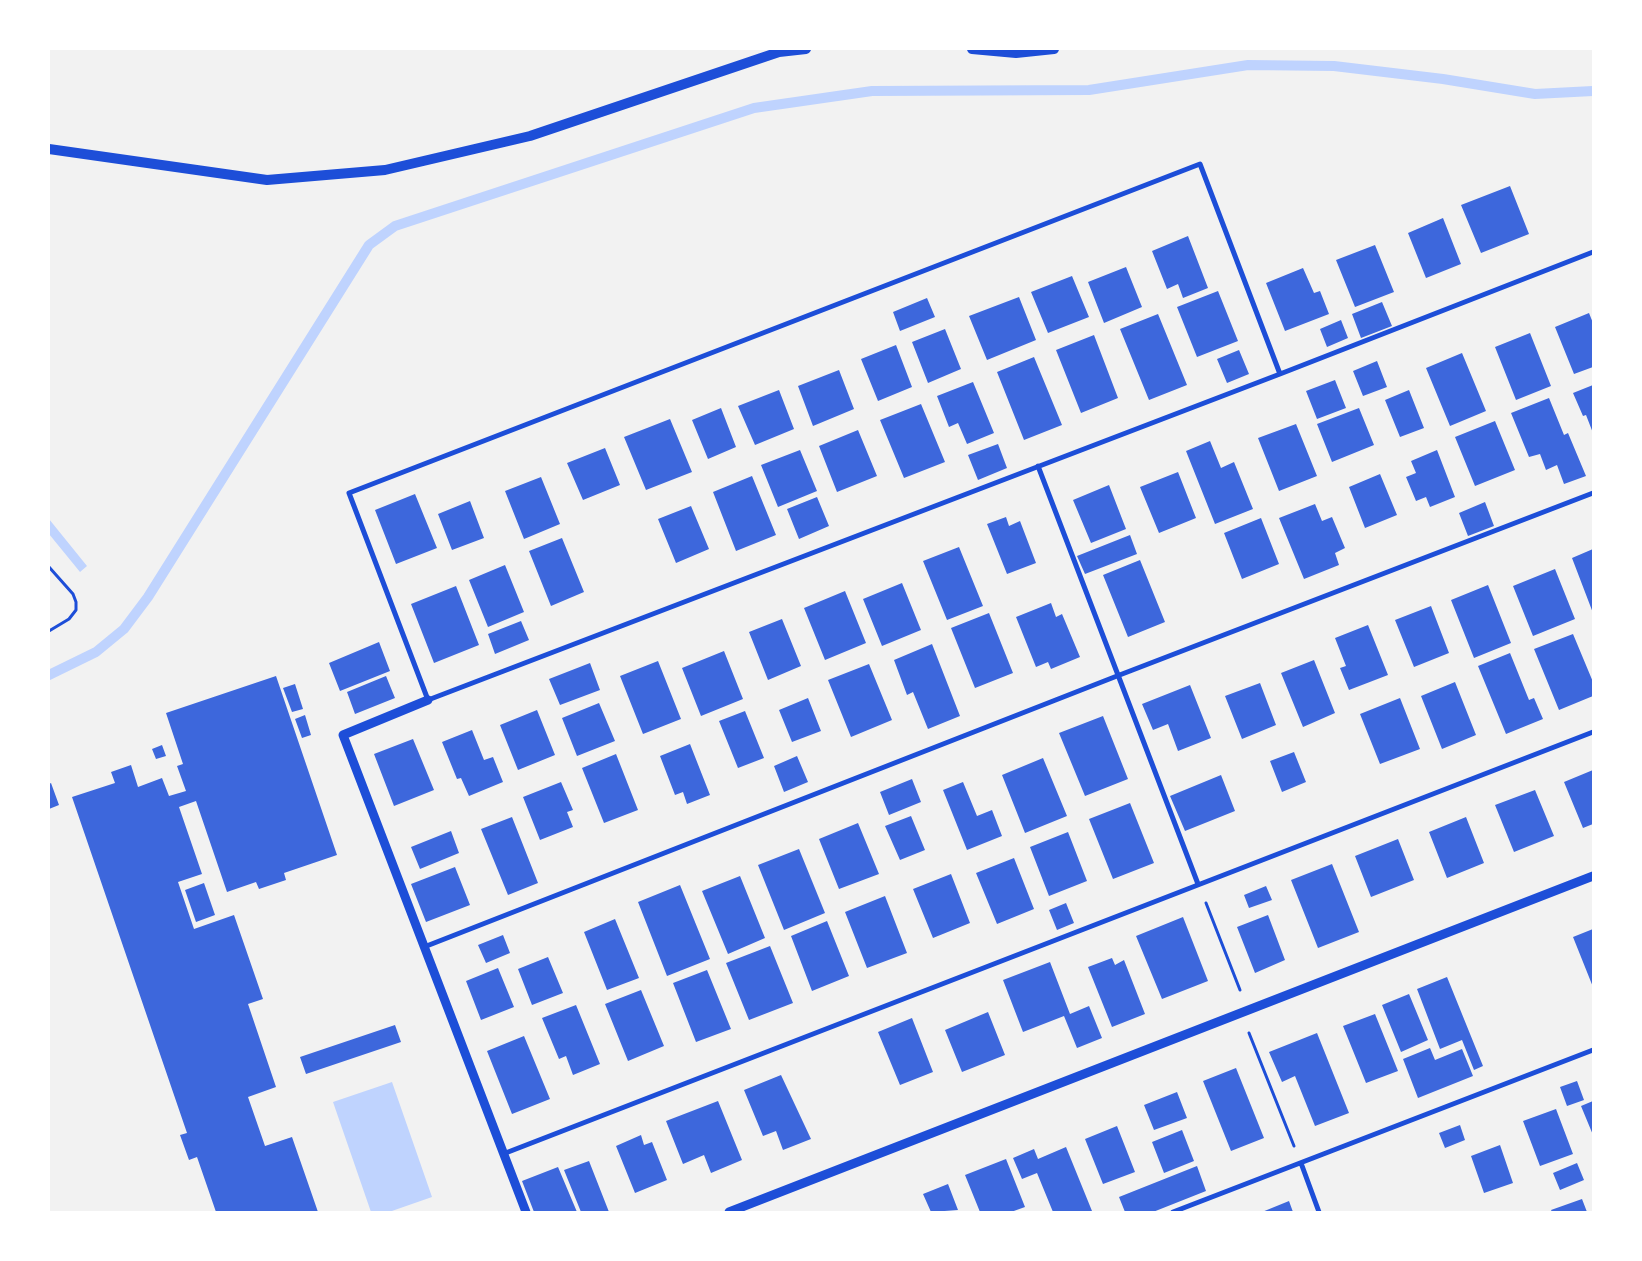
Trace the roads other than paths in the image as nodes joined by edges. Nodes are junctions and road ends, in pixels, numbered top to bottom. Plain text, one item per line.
1 (806, 49) edge
2 (972, 49) edge
3 (1054, 49) edge
4 (49, 149) edge
5 (1593, 252) edge
6 (1280, 374) junction
7 (1038, 466) junction
8 (1593, 493) edge
9 (1117, 676) junction
10 (428, 700) junction
11 (1593, 732) edge
12 (1593, 876) edge
13 (1198, 884) junction
14 (424, 947) junction
15 (1593, 1050) edge
16 (503, 1154) junction
17 (1300, 1164) junction
18 (526, 1212) edge
19 (729, 1212) edge
20 (1173, 1212) edge
21 (1319, 1212) edge

1 - 4 main road
2 - 3 main road
5 - 6 street
6 - 7 street
6 - 10 street
7 - 9 street
7 - 10 street
8 - 9 street
9 - 13 street
9 - 14 street
10 - 14 street
11 - 13 street
12 - 19 street
13 - 16 street
14 - 16 street
15 - 17 street
16 - 18 street
17 - 20 street
17 - 21 street

